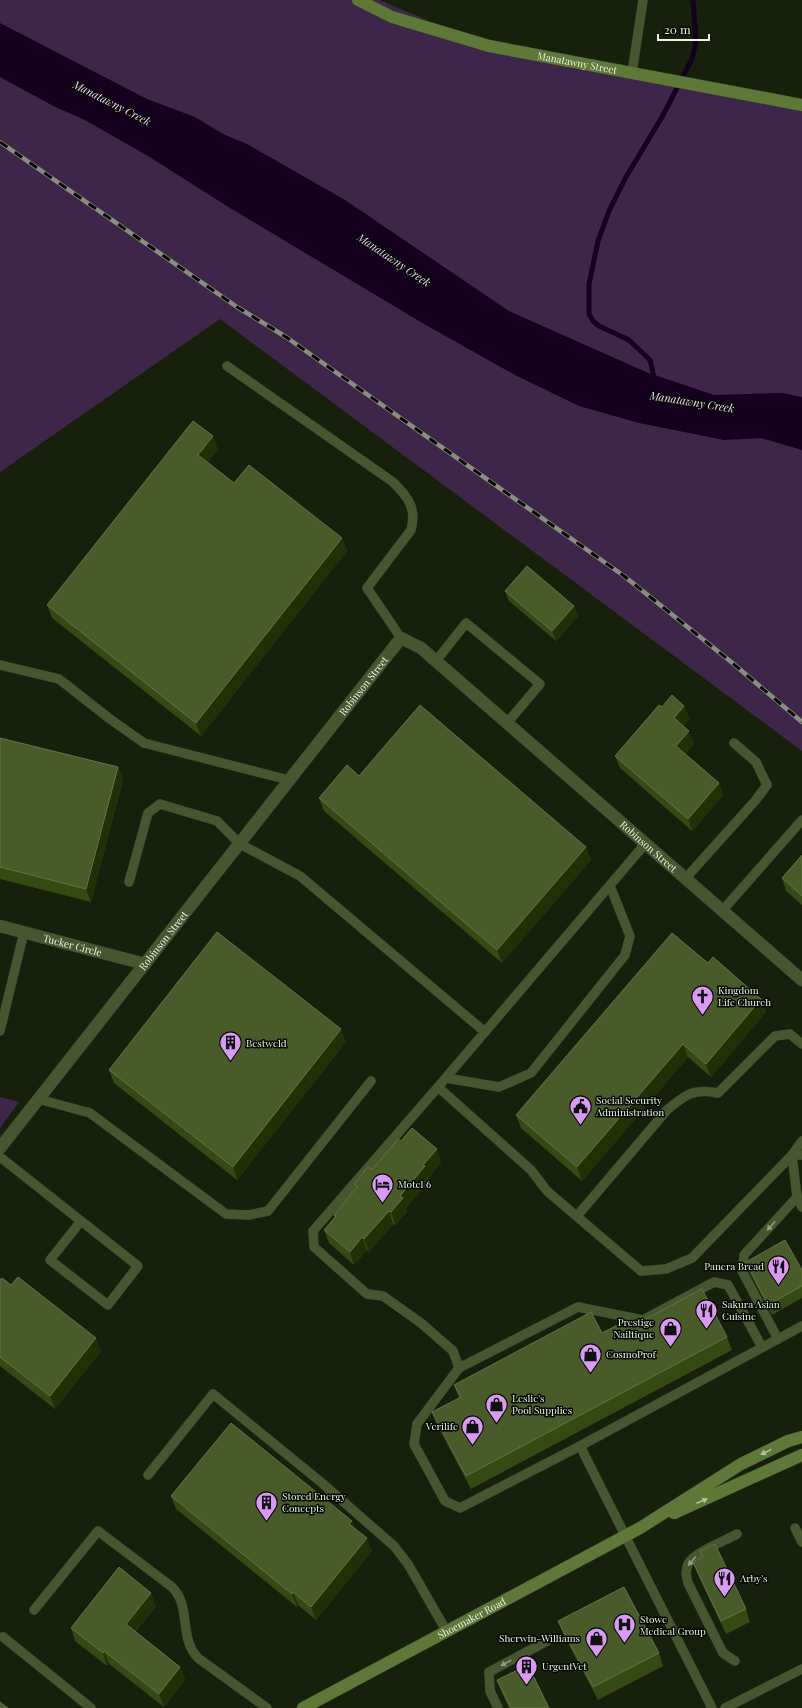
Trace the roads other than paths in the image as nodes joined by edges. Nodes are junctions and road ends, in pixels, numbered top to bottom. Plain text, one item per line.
1 (358, 0) edge
2 (643, 0) edge
3 (632, 73) junction
4 (802, 105) edge
5 (227, 366) dead end
6 (401, 638) junction
7 (436, 661) junction
8 (0, 664) edge
9 (507, 723) junction
10 (734, 743) dead end
11 (289, 780) junction
12 (802, 820) edge
13 (240, 844) junction
14 (645, 844) junction
15 (685, 879) junction
16 (130, 882) dead end
17 (610, 886) junction
18 (722, 911) junction
19 (0, 926) edge
20 (24, 932) junction
21 (146, 964) junction
22 (802, 980) edge
23 (0, 1032) edge
24 (485, 1032) junction
25 (802, 1044) edge
26 (446, 1078) junction
27 (372, 1081) dead end
28 (438, 1087) junction
29 (38, 1100) junction
30 (802, 1141) edge
31 (0, 1148) edge
32 (797, 1155) edge
33 (0, 1157) edge
34 (797, 1197) junction
35 (802, 1206) edge
36 (577, 1216) junction
37 (80, 1221) junction
38 (802, 1326) edge
39 (778, 1339) junction
40 (762, 1347) junction
41 (459, 1368) junction
42 (802, 1437) edge
43 (580, 1446) junction
44 (802, 1455) edge
45 (148, 1475) dead end
46 (640, 1528) junction
47 (795, 1528) dead end
48 (737, 1534) dead end
49 (625, 1536) junction
50 (802, 1542) edge
51 (34, 1610) dead end
52 (447, 1632) junction
53 (3, 1637) dead end
54 (547, 1641) dead end
55 (735, 1661) dead end
56 (802, 1669) edge
57 (91, 1708) edge
58 (267, 1708) edge
59 (303, 1708) edge
60 (498, 1708) edge
61 (712, 1708) edge
62 (725, 1708) edge

1 - 3 street, Manatawny Street
2 - 3 lane
3 - 4 street, Manatawny Street
5 - 6 lane
6 - 7 street, Robinson Street
6 - 11 street, Robinson Street
7 - 9 street, Robinson Street
7 - 9 lane
8 - 11 lane
9 - 14 street, Robinson Street
10 - 15 lane
11 - 13 street, Robinson Street
12 - 18 lane
13 - 16 lane
13 - 21 street, Robinson Street
13 - 24 lane
14 - 15 street, Robinson Street
14 - 17 lane
15 - 18 street, Robinson Street
17 - 24 lane
17 - 26 lane
18 - 22 street, Robinson Street
19 - 20 street, Tucker Circle
20 - 21 street, Tucker Circle
20 - 23 lane
21 - 29 street, Robinson Street
24 - 26 lane
25 - 36 lane
26 - 28 lane
27 - 29 lane
28 - 36 lane
28 - 41 lane
29 - 31 street, Robinson Street
30 - 32 lane
32 - 34 lane
32 - 36 lane
33 - 37 lane
34 - 35 lane
34 -> 39 lane
37 - 37 lane
38 - 39 lane
39 - 40 lane
40 - 41 lane
40 - 43 lane
41 - 43 lane
42 -> 46 street, Shoemaker Road
43 - 49 lane
46 -> 44 street, Shoemaker Road
45 - 52 lane
46 - 49 street, Shoemaker Road
47 - 50 lane
48 -> 55 lane
49 - 52 street, Shoemaker Road
49 - 61 lane
51 - 58 lane
52 - 59 street, Shoemaker Road
53 - 57 lane
54 -> 60 lane
56 - 62 lane

